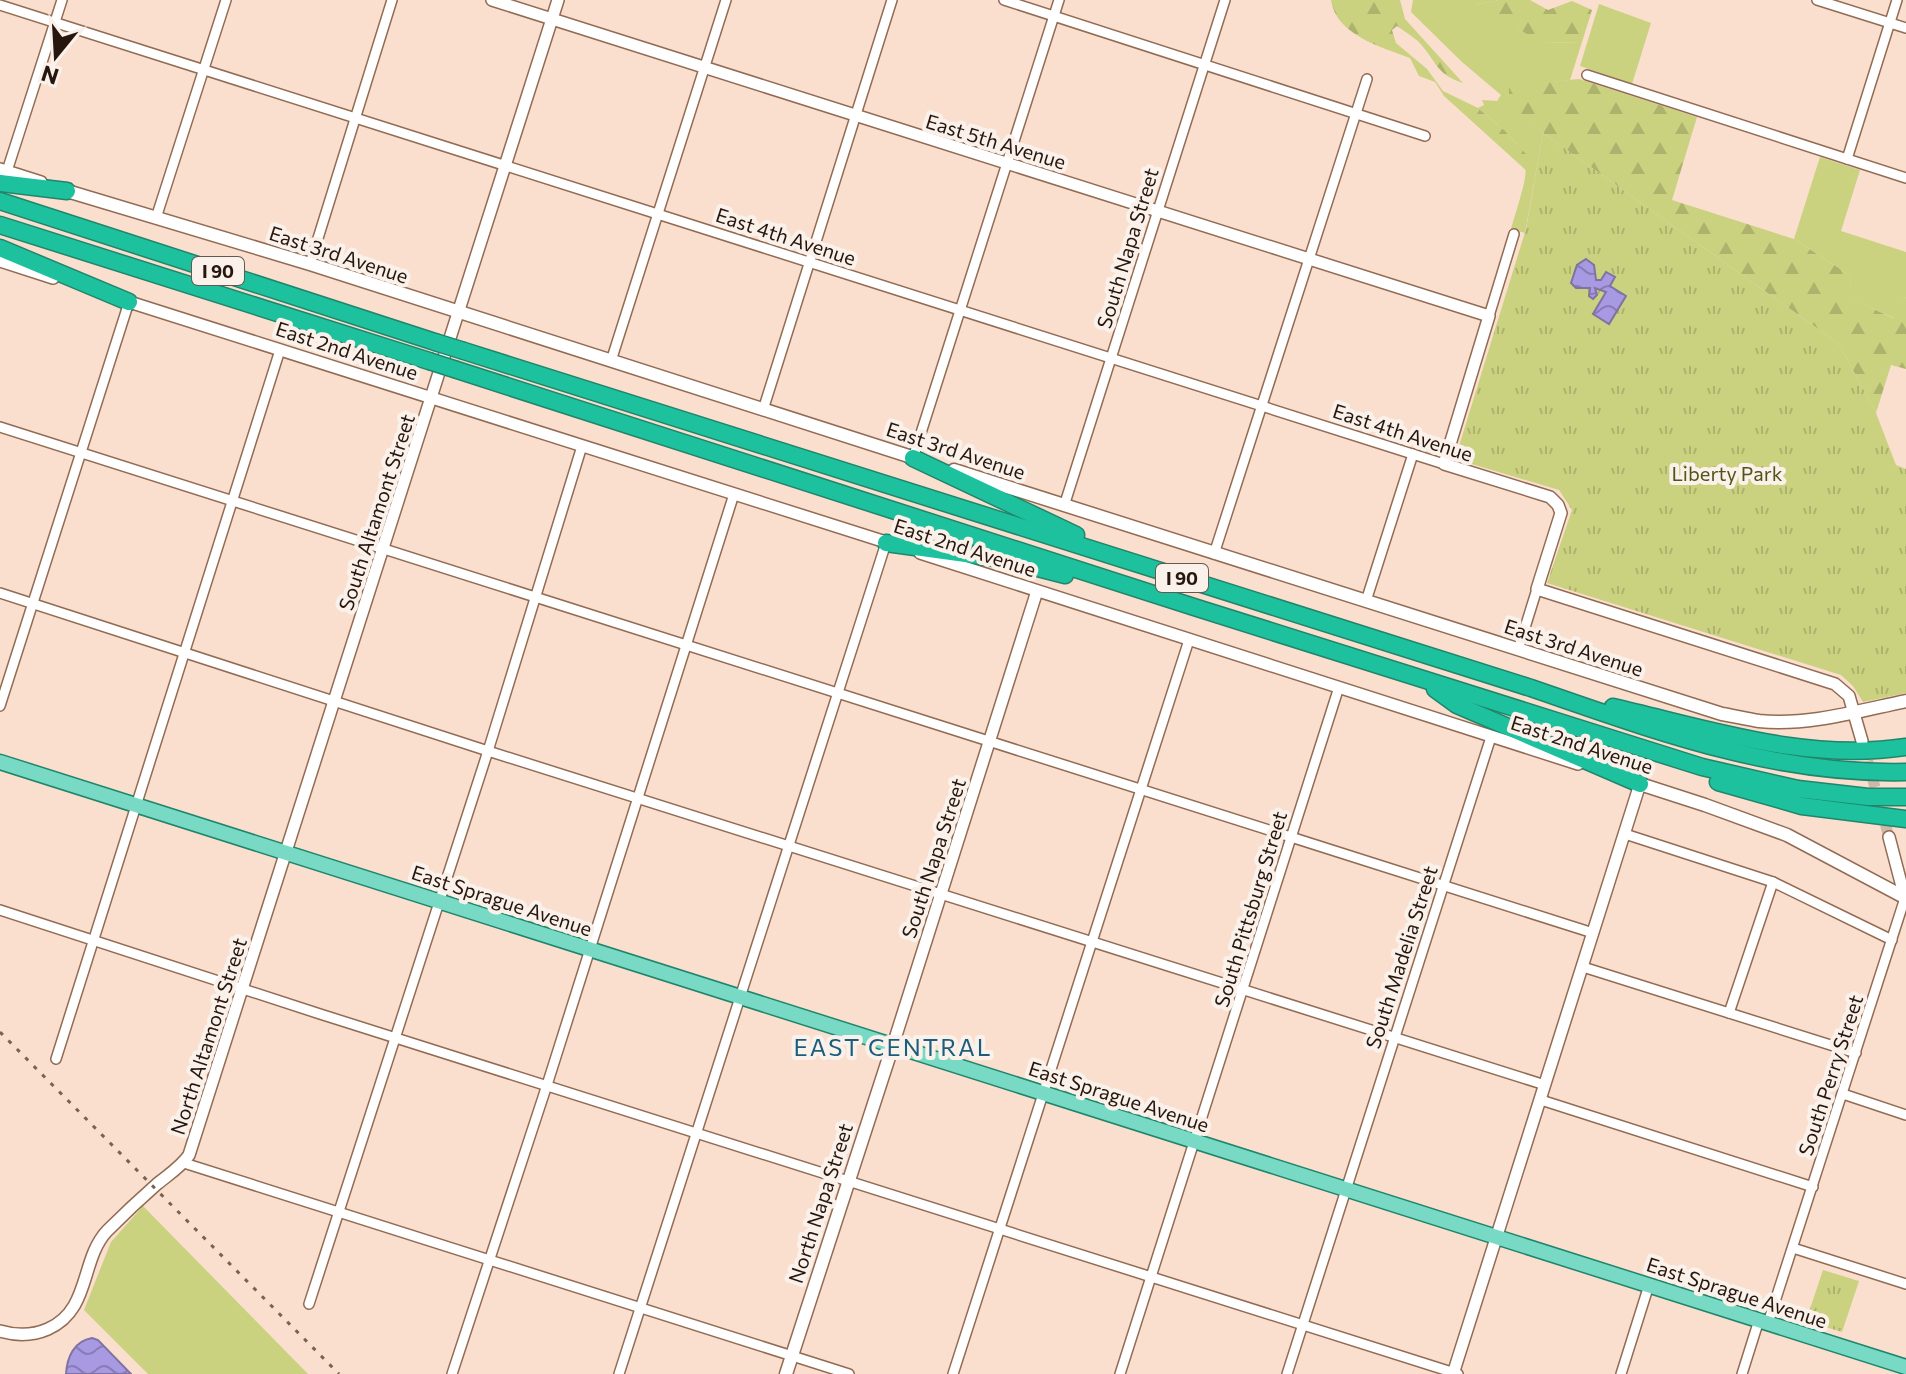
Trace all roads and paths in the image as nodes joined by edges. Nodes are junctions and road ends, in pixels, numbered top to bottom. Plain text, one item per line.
1 (62, 0) edge
2 (226, 0) edge
3 (392, 0) edge
4 (492, 0) edge
5 (558, 0) edge
6 (726, 0) edge
7 (892, 0) edge
8 (1004, 0) edge
9 (1059, 0) edge
10 (1225, 0) edge
11 (1817, 0) edge
12 (1897, 0) edge
13 (0, 5) edge
14 (1054, 16) junction
15 (551, 19) junction
16 (55, 22) junction
17 (1889, 23) junction
18 (1906, 28) edge
19 (1205, 66) junction
20 (704, 68) junction
21 (203, 71) junction
22 (1587, 75) dead end
23 (1367, 79) dead end
24 (1356, 114) junction
25 (855, 116) junction
26 (355, 117) junction
27 (1425, 136) dead end
28 (1847, 159) junction
29 (1006, 162) junction
30 (506, 165) junction
31 (2, 175) edge
32 (1906, 178) edge
33 (67, 191) joint
34 (0, 201) edge
35 (1157, 211) junction
36 (657, 214) junction
37 (156, 218) junction
38 (0, 225) edge
39 (1514, 234) dead end
40 (0, 248) edge
41 (1308, 258) junction
42 (0, 261) edge
43 (809, 263) junction
44 (310, 264) junction
45 (129, 302) junction
46 (960, 310) junction
47 (458, 314) junction
48 (1489, 316) junction
49 (280, 350) junction
50 (1112, 358) junction
51 (611, 361) junction
52 (431, 398) junction
53 (1261, 406) junction
54 (763, 410) junction
55 (0, 427) edge
56 (582, 446) junction
57 (80, 452) junction
58 (1413, 454) junction
59 (913, 458) junction
60 (1444, 464) junction
61 (734, 494) junction
62 (234, 501) junction
63 (1064, 506) junction
64 (886, 543) junction
65 (383, 549) junction
66 (1214, 554) junction
67 (1128, 560) junction
68 (1109, 579) junction
69 (1537, 589) junction
70 (1037, 591) junction
71 (0, 593) edge
72 (534, 597) junction
73 (1366, 601) junction
74 (33, 603) junction
75 (1189, 640) junction
76 (686, 645) junction
77 (1518, 650) junction
78 (184, 652) junction
79 (1421, 679) junction
80 (1339, 687) junction
81 (1531, 688) junction
82 (838, 694) junction
83 (335, 700) junction
84 (1906, 701) edge
85 (0, 706) edge
86 (1855, 713) junction
87 (1491, 737) junction
88 (1862, 741) tunnel mouth
89 (989, 742) junction
90 (1628, 744) junction
91 (1906, 747) edge
92 (488, 751) junction
93 (0, 762) edge
94 (1906, 772) edge
95 (1640, 784) junction
96 (1141, 790) junction
97 (638, 797) junction
98 (1906, 797) edge
99 (135, 805) junction
100 (1906, 819) edge
101 (1625, 834) junction
102 (1889, 837) tunnel mouth
103 (1291, 838) junction
104 (789, 846) junction
105 (286, 853) junction
106 (1773, 882) junction
107 (1443, 885) junction
108 (941, 894) junction
109 (1906, 898) edge
110 (440, 902) junction
111 (0, 910) edge
112 (1593, 933) junction
113 (92, 940) junction
114 (1892, 940) junction
115 (1092, 942) junction
116 (590, 949) junction
117 (1583, 967) junction
118 (243, 989) junction
119 (1244, 990) junction
120 (740, 996) junction
121 (1729, 1013) junction
122 (396, 1038) junction
123 (1394, 1038) junction
124 (893, 1045) junction
125 (1856, 1053) junction
126 (56, 1059) dead end
127 (547, 1085) junction
128 (1545, 1085) junction
129 (1043, 1093) junction
130 (1843, 1094) junction
131 (1541, 1100) junction
132 (1906, 1115) edge
133 (698, 1133) junction
134 (1195, 1141) junction
135 (184, 1163) junction
136 (849, 1180) junction
137 (1813, 1187) junction
138 (1346, 1189) junction
139 (338, 1214) junction
140 (999, 1229) junction
141 (1497, 1237) junction
142 (1793, 1248) junction
143 (490, 1261) junction
144 (1152, 1277) junction
145 (1906, 1284) edge
146 (1649, 1285) junction
147 (309, 1304) dead end
148 (640, 1310) junction
149 (1764, 1322) junction
150 (1303, 1325) junction
151 (0, 1331) edge
152 (792, 1356) junction
153 (1906, 1367) edge
154 (452, 1374) edge
155 (619, 1374) edge
156 (786, 1374) edge
157 (849, 1374) edge
158 (953, 1374) edge
159 (1120, 1374) edge
160 (1287, 1374) edge
161 (1455, 1374) edge
162 (1621, 1374) edge
163 (1742, 1374) edge

1 - 16 street
2 - 21 street
3 - 26 street
4 - 15 street, East 5th Avenue
5 - 15 street, South Altamont Street
6 - 20 street
7 - 25 street
8 - 14 street
9 - 14 street
10 - 19 street, South Napa Street
11 - 17 street
12 - 17 street
13 - 16 street, East 4th Avenue
14 - 19 street
14 - 29 street
15 - 20 street, East 5th Avenue
15 - 30 street, South Altamont Street
16 - 21 street, East 4th Avenue
16 - 31 street
17 - 18 street
17 - 28 street
19 - 24 street
19 - 35 street, South Napa Street
20 - 25 street, East 5th Avenue
20 - 36 street
21 - 26 street, East 4th Avenue
21 - 37 street
22 - 28 street
23 - 24 street
24 - 27 street
24 - 41 street
25 - 29 street, East 5th Avenue
25 - 43 street
26 - 30 street, East 4th Avenue
26 - 44 street
28 - 32 street
29 - 35 street, East 5th Avenue
29 - 46 street
30 - 36 street, East 4th Avenue
30 - 47 street, South Altamont Street
31 - 33 highway
33 - 37 main road, East 3rd Avenue
34 - 67 highway, I 90, bridge
35 - 41 street, East 5th Avenue
35 - 50 street, South Napa Street
36 - 43 street, East 4th Avenue
36 - 51 street
37 - 44 main road, East 3rd Avenue
38 - 68 highway, I 90, bridge
39 - 48 street
40 - 45 highway
41 - 48 street, East 5th Avenue
41 - 53 street
42 - 45 street, East 2nd Avenue
43 - 46 street, East 4th Avenue
43 - 54 street
44 - 47 main road, East 3rd Avenue
45 - 49 street, East 2nd Avenue
45 - 57 street
46 - 50 street, East 4th Avenue
46 - 59 street
47 - 51 main road, East 3rd Avenue
47 - 52 street, South Altamont Street
48 - 60 street
49 - 52 street, East 2nd Avenue
49 - 62 street
50 - 53 street, East 4th Avenue
50 - 63 street, South Napa Street
51 - 54 main road, East 3rd Avenue
52 - 56 street, East 2nd Avenue
52 - 65 street, South Altamont Street
53 - 58 street, East 4th Avenue
53 - 66 street
54 - 59 main road, East 3rd Avenue
55 - 57 street
56 - 61 street, East 2nd Avenue
56 - 72 street
57 - 62 street
57 - 74 street
58 - 60 street, East 4th Avenue
58 - 73 street
59 - 63 main road, East 3rd Avenue
59 - 67 highway
60 - 69 street, East 4th Avenue
61 - 64 street, East 2nd Avenue
61 - 76 street
62 - 65 street
62 - 78 street
63 - 66 main road, East 3rd Avenue
64 - 68 highway
64 - 70 street, East 2nd Avenue
64 - 82 street
65 - 72 street
65 - 83 street, South Altamont Street
66 - 73 main road, East 3rd Avenue
67 - 81 highway, I 90
68 - 79 highway, I 90
69 - 77 street
69 - 86 street
70 - 75 street, East 2nd Avenue
70 - 89 street, South Napa Street
71 - 74 street
72 - 76 street
72 - 92 street
73 - 77 main road, East 3rd Avenue
74 - 78 street
74 - 85 street
75 - 80 street, East 2nd Avenue
75 - 96 street
76 - 82 street
76 - 97 street
77 - 86 main road, East 3rd Avenue
78 - 83 street
78 - 99 street
79 - 90 highway, I 90
79 - 95 highway
80 - 87 street, East 2nd Avenue
80 - 103 street, South Pittsburg Street
81 - 91 highway
81 - 94 highway, I 90
82 - 89 street
82 - 104 street
83 - 92 street
83 - 105 street, South Altamont Street
84 - 86 main road, East 3rd Avenue
86 - 88 street
87 - 95 street, East 2nd Avenue
87 - 107 street, South Madelia Street
89 - 96 street
89 - 108 street, South Napa Street
90 - 98 highway, I 90
90 - 100 highway
92 - 97 street
92 - 110 street
93 - 99 main road, East Sprague Avenue
95 - 101 street
95 - 109 main road, East 2nd Avenue
96 - 103 street
96 - 115 street
97 - 104 street
97 - 116 street
99 - 105 main road, East Sprague Avenue
99 - 113 street
101 - 106 street
101 - 112 street
102 - 109 street
103 - 107 street
103 - 119 street, South Pittsburg Street
104 - 108 street
104 - 120 street
105 - 110 main road, East Sprague Avenue
105 - 118 street, North Altamont Street
106 - 114 street
106 - 121 street
107 - 112 street
107 - 123 street, South Madelia Street
108 - 115 street
108 - 124 street, South Napa Street
109 - 114 street, South Perry Street
110 - 116 main road, East Sprague Avenue
110 - 122 street
111 - 113 street
112 - 117 street
113 - 118 street
113 - 126 street
114 - 125 street, South Perry Street
115 - 119 street
115 - 129 street
116 - 120 main road, East Sprague Avenue
116 - 127 street
117 - 121 street
117 - 128 street
118 - 122 street
118 - 135 street, North Altamont Street
119 - 123 street
119 - 134 street, South Pittsburg Street
120 - 124 main road, East Sprague Avenue
120 - 133 street
121 - 125 street
122 - 127 street
122 - 139 street
123 - 128 street
123 - 138 street, South Madelia Street
124 - 129 main road, East Sprague Avenue
124 - 136 main road, North Napa Street
125 - 130 street, South Perry Street
127 - 133 street
127 - 143 street
128 - 131 street
129 - 134 main road, East Sprague Avenue
129 - 140 street
130 - 132 street
130 - 137 street, South Perry Street
131 - 137 street
131 - 141 street
133 - 136 street
133 - 148 street
134 - 138 main road, East Sprague Avenue
134 - 144 street, South Pittsburg Street
135 - 139 street
135 - 151 street, North Altamont Street
136 - 140 street
136 - 152 main road, North Napa Street
137 - 142 street, South Perry Street
138 - 141 main road, East Sprague Avenue
138 - 150 street, South Madelia Street
139 - 143 street
139 - 147 street
140 - 144 street
140 - 158 street
141 - 146 main road, East Sprague Avenue
141 - 161 street
142 - 145 street
142 - 149 street, South Perry Street
143 - 148 street
143 - 154 street
144 - 150 street
144 - 159 street, South Pittsburg Street
146 - 149 main road, East Sprague Avenue
146 - 162 street
148 - 152 street
148 - 155 street
149 - 153 main road, East Sprague Avenue
149 - 163 street, South Perry Street
150 - 160 street, South Madelia Street
150 - 161 street
152 - 156 main road, North Napa Street
152 - 157 street

